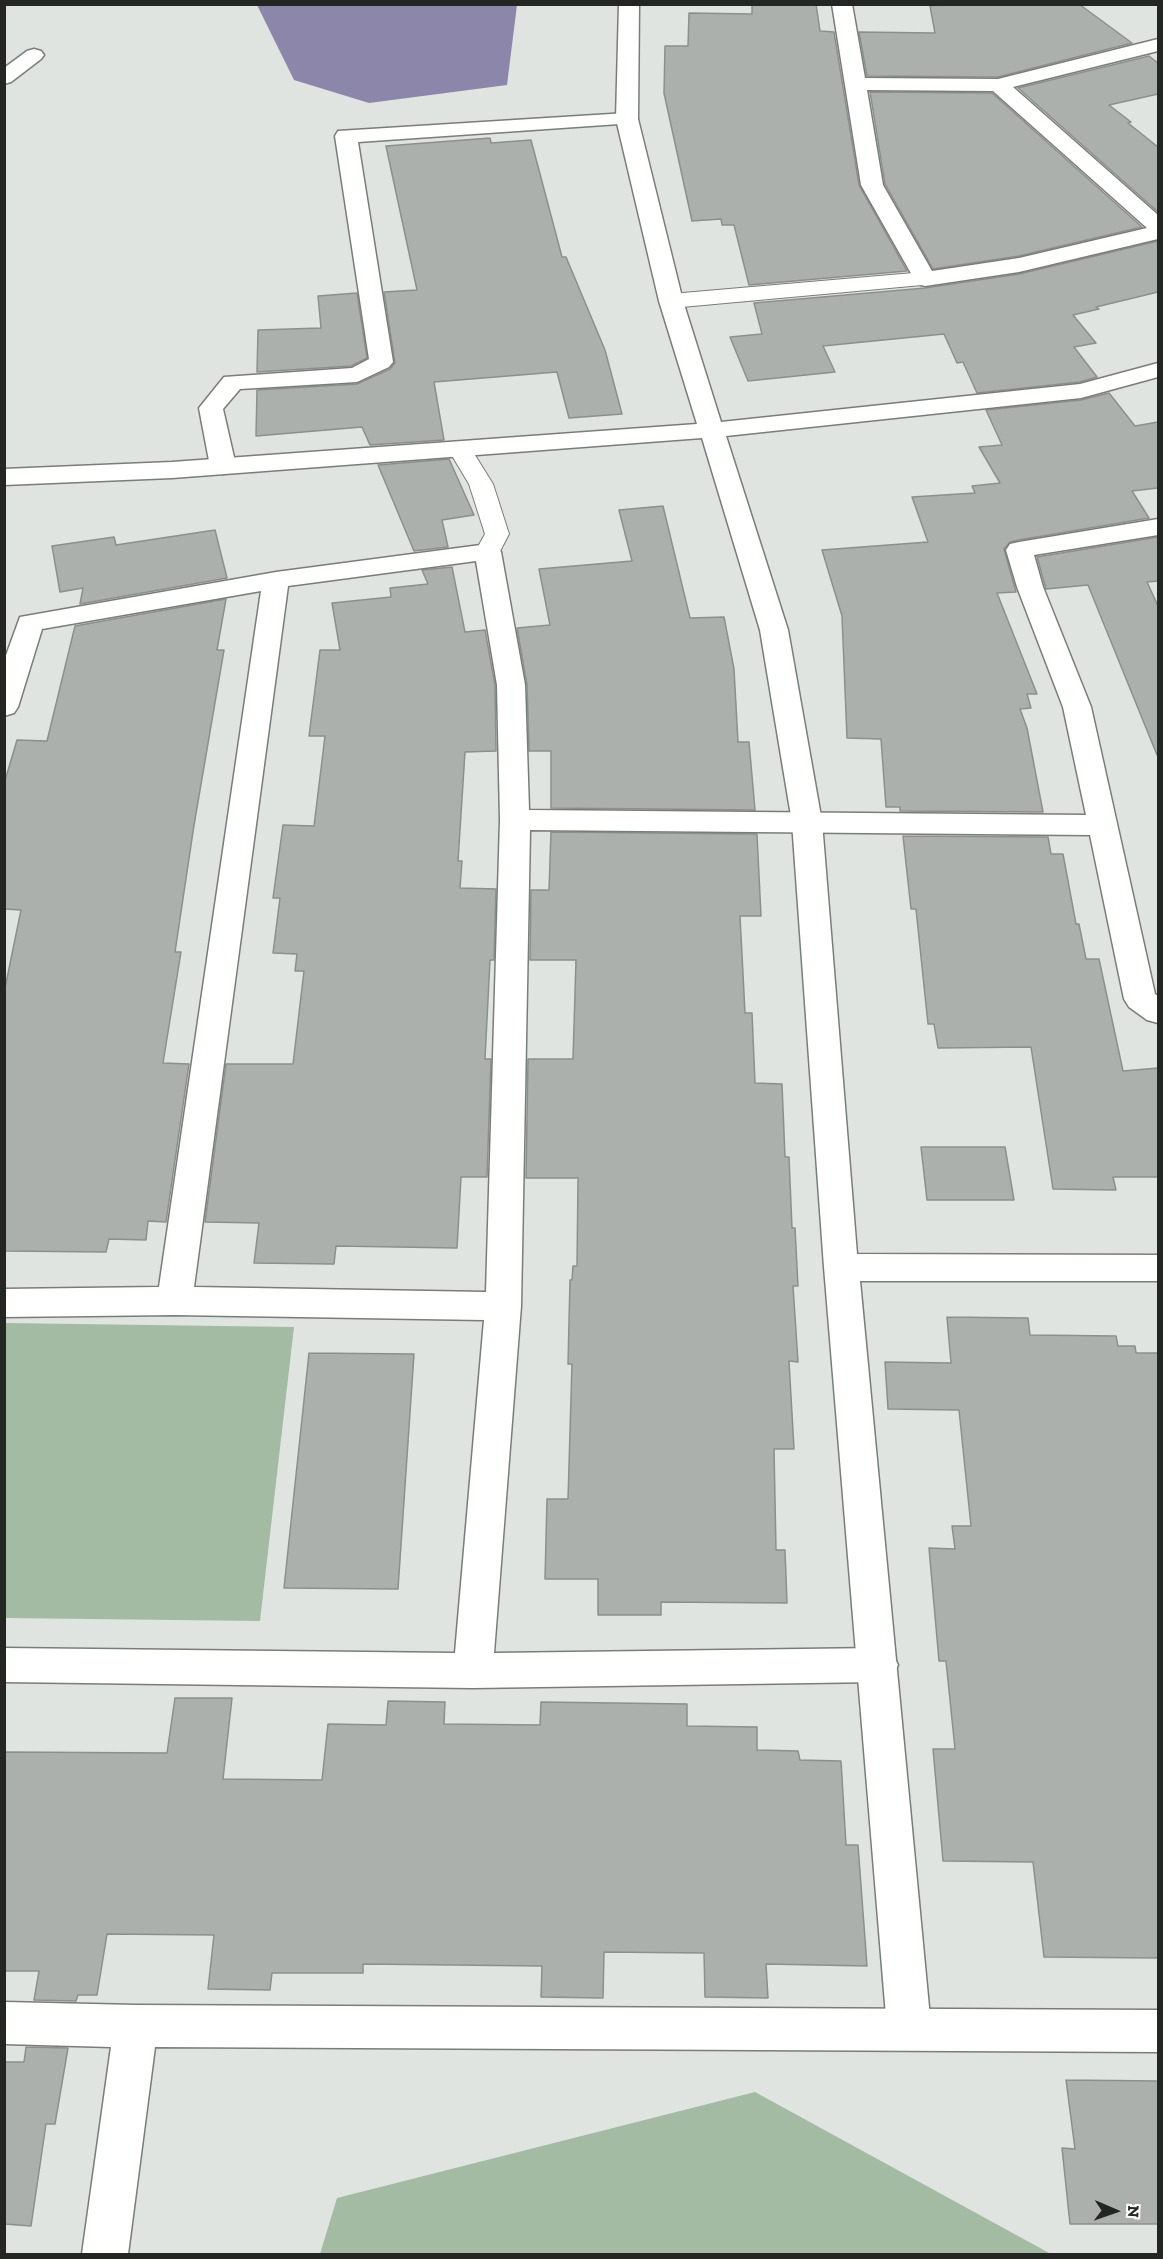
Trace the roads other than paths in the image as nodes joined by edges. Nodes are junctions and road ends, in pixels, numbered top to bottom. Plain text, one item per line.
1 (629, 4) edge
2 (842, 4) edge
3 (1156, 48) edge
4 (4, 51) edge
5 (4, 78) edge
6 (855, 84) junction
7 (998, 85) junction
8 (627, 119) junction
9 (1158, 226) edge
10 (1158, 232) edge
11 (925, 279) junction
12 (671, 301) junction
13 (1158, 370) edge
14 (712, 430) junction
15 (460, 448) junction
16 (223, 466) junction
17 (4, 477) edge
18 (1158, 527) edge
19 (488, 552) junction
20 (276, 580) junction
21 (4, 707) edge
22 (515, 820) junction
23 (807, 822) junction
24 (1103, 825) junction
25 (1158, 1012) edge
26 (841, 1267) junction
27 (1158, 1268) edge
28 (175, 1301) junction
29 (4, 1303) edge
30 (504, 1306) junction
31 (4, 1665) edge
32 (878, 1665) junction
33 (473, 1671) junction
34 (4, 2023) edge
35 (136, 2026) junction
36 (909, 2028) junction
37 (1158, 2031) edge
38 (105, 2254) edge

1 - 8 street
2 - 6 street
3 - 7 street
4 - 5 street
6 - 7 street
6 - 11 street
7 - 9 street
8 - 12 street
8 - 16 street
10 - 11 street
11 - 12 lane
12 - 14 street
13 - 14 street
14 - 15 street
14 - 23 street
15 - 16 street
15 - 19 lane
16 - 17 street
18 - 24 street
19 - 20 street
19 - 22 street
20 - 21 street
20 - 28 street
22 - 23 street
22 - 30 street
23 - 24 street
23 - 26 street
24 - 25 street
26 - 27 street
26 - 32 street
28 - 29 street
28 - 30 street
30 - 33 street
31 - 33 street
32 - 33 street
32 - 36 street
34 - 35 street
35 - 36 street
35 - 38 street
36 - 37 street

